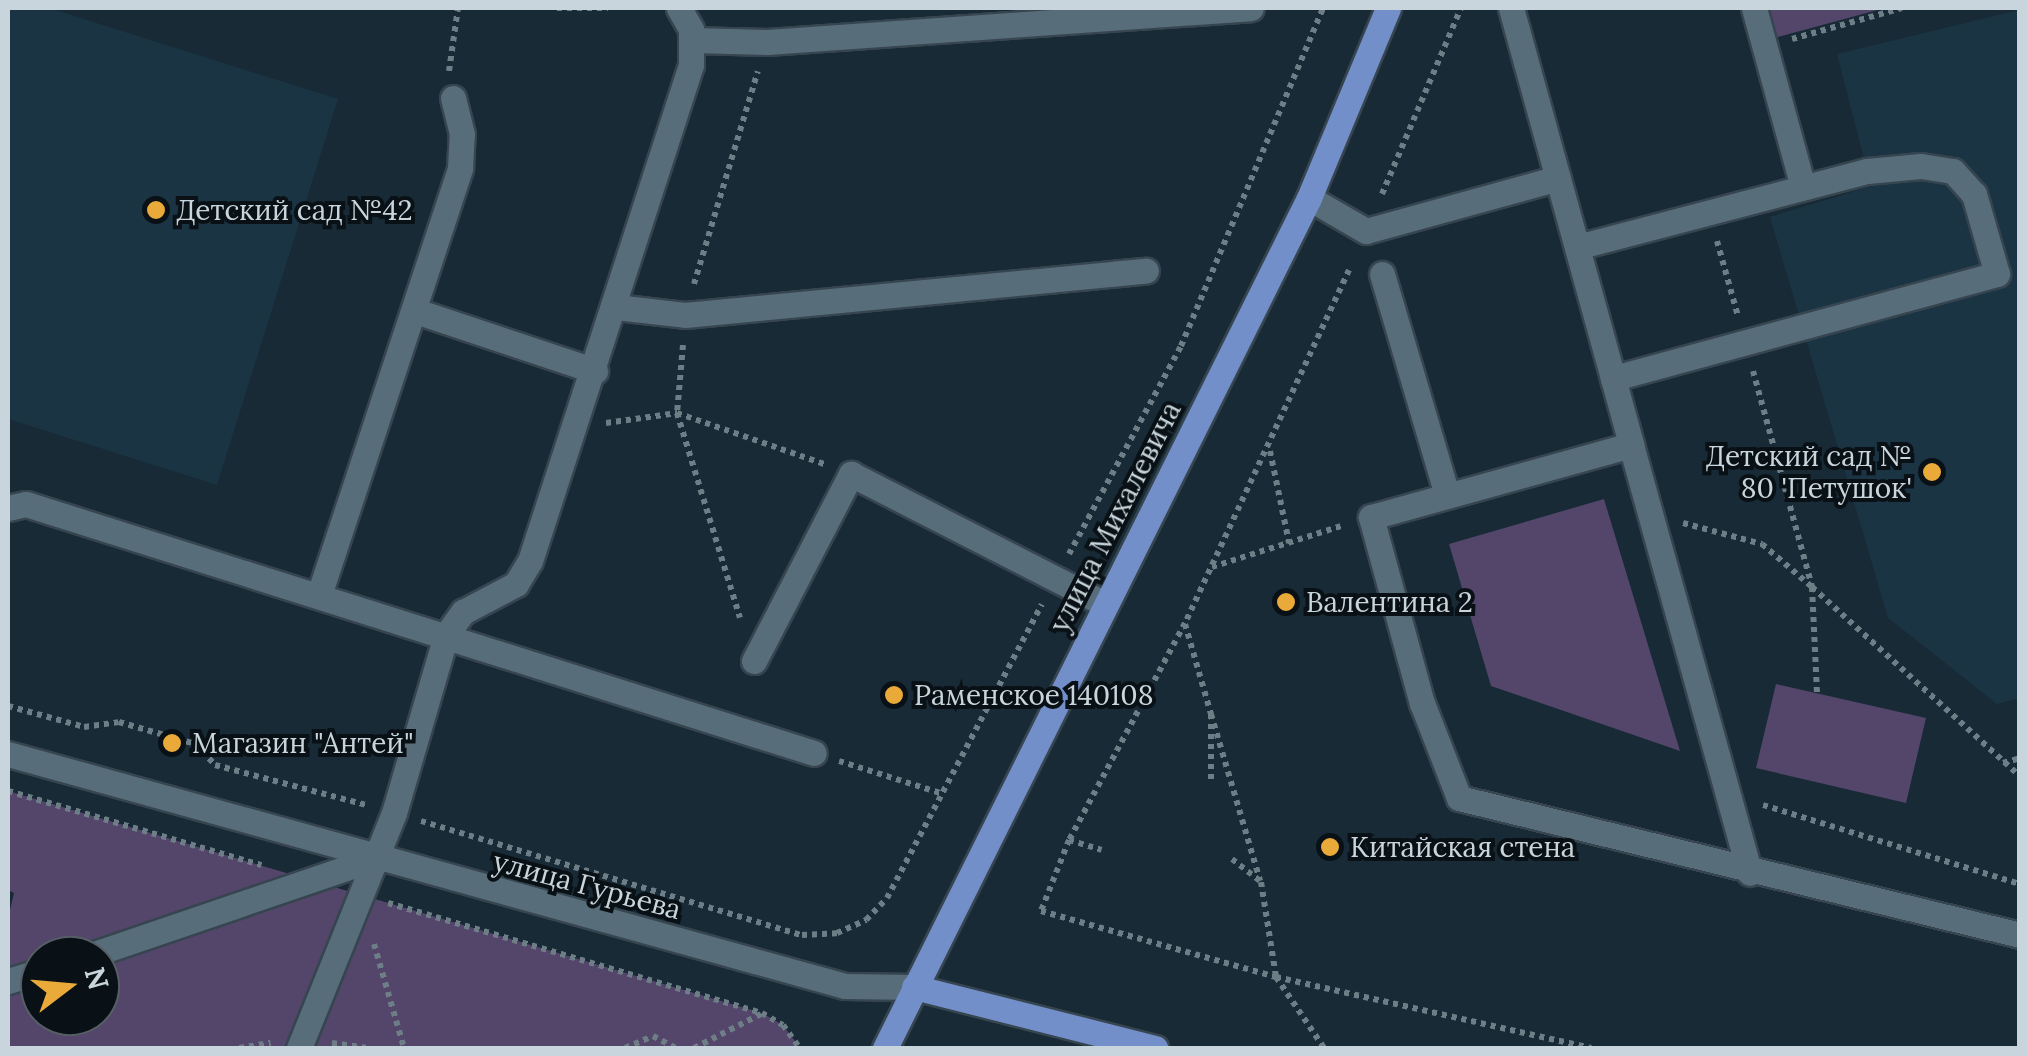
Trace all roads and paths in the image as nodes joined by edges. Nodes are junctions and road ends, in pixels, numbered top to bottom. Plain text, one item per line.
1 (458, 8) edge
2 (558, 8) edge
3 (608, 8) edge
4 (679, 8) edge
5 (1251, 8) edge
6 (1323, 8) edge
7 (1388, 8) edge
8 (1461, 8) edge
9 (1511, 8) edge
10 (1754, 8) edge
11 (1902, 8) edge
12 (693, 40) junction
13 (1764, 46) junction
14 (453, 98) joint
15 (1558, 178) junction
16 (1803, 187) junction
17 (1309, 198) junction
18 (1708, 211) junction
19 (1366, 231) junction
20 (1578, 248) junction
21 (1146, 271) dead end
22 (1382, 274) dead end
23 (616, 307) junction
24 (416, 311) junction
25 (1745, 342) junction
26 (595, 371) junction
27 (1613, 378) junction
28 (576, 427) junction
29 (1631, 444) junction
30 (1269, 448) junction
31 (851, 474) junction
32 (1447, 496) junction
33 (8, 508) edge
34 (1371, 517) junction
35 (1652, 518) junction
36 (1289, 543) junction
37 (1212, 567) junction
38 (1056, 578) junction
39 (1812, 587) junction
40 (320, 595) junction
41 (1105, 604) junction
42 (1185, 623) junction
43 (446, 635) junction
44 (754, 661) dead end
45 (1818, 693) dead end
46 (8, 706) edge
47 (1211, 714) junction
48 (814, 753) joint
49 (8, 754) edge
50 (2020, 758) edge
51 (2002, 763) junction
52 (2020, 776) edge
53 (1211, 781) dead end
54 (8, 791) edge
55 (943, 794) junction
56 (1728, 794) junction
57 (394, 813) junction
58 (1070, 840) junction
59 (1101, 850) dead end
60 (376, 858) junction
61 (1232, 859) dead end
62 (1750, 873) junction
63 (312, 880) junction
64 (1260, 882) junction
65 (2020, 884) edge
66 (360, 895) junction
67 (2020, 935) edge
68 (120, 945) edge
69 (1276, 977) junction
70 (914, 987) junction
71 (762, 1013) junction
72 (299, 1048) edge
73 (404, 1048) edge
74 (626, 1048) edge
75 (676, 1048) edge
76 (694, 1048) edge
77 (800, 1048) edge
78 (885, 1048) edge
79 (1155, 1048) edge
80 (1324, 1048) edge
81 (1591, 1048) edge

1 - 14 path
2 - 3 path
4 - 12 street
5 - 12 street
6 - 38 path
7 - 17 main road, улица Михалевича
8 - 19 path
9 - 15 street
10 - 13 street
11 - 13 path
12 - 23 street
13 - 16 street
14 - 24 street
15 - 19 street
15 - 20 street
16 - 18 street
16 - 25 street
17 - 19 street
17 - 41 main road, улица Михалевича
18 - 20 street
18 - 25 path
19 - 30 path
20 - 27 street
21 - 23 street
22 - 32 street
23 - 26 street
24 - 26 street
24 - 40 street
25 - 27 street
25 - 39 path
26 - 28 street
27 - 29 street
28 - 31 path
28 - 43 street
29 - 32 street
29 - 35 street
30 - 36 path
30 - 37 path
31 - 38 street
31 - 44 street
32 - 34 street
33 - 40 street
34 - 36 path
34 - 62 street
35 - 39 path
35 - 56 street
36 - 37 path
37 - 42 path
38 - 41 street
38 - 55 path
39 - 45 path
39 - 51 path
40 - 43 street
41 - 70 main road, улица Михалевича
42 - 47 path
42 - 58 path
43 - 48 street
43 - 57 street
46 - 57 path
47 - 53 path
47 - 64 path
48 - 55 path
49 - 60 street, улица Гурьева
50 - 51 path
51 - 52 path
54 - 63 path
55 - 57 path
56 - 62 street
56 - 65 path
57 - 60 street
58 - 59 path
58 - 69 path
60 - 63 street
60 - 66 street
60 - 70 street, улица Гурьева
61 - 64 path
62 - 67 street
63 - 68 street
64 - 69 path
66 - 71 path
66 - 72 street
66 - 73 path
69 - 80 path
69 - 81 path
70 - 78 main road, улица Михалевича
70 - 79 main road, улица Гурьева
71 - 76 path
71 - 77 path
74 - 75 path

